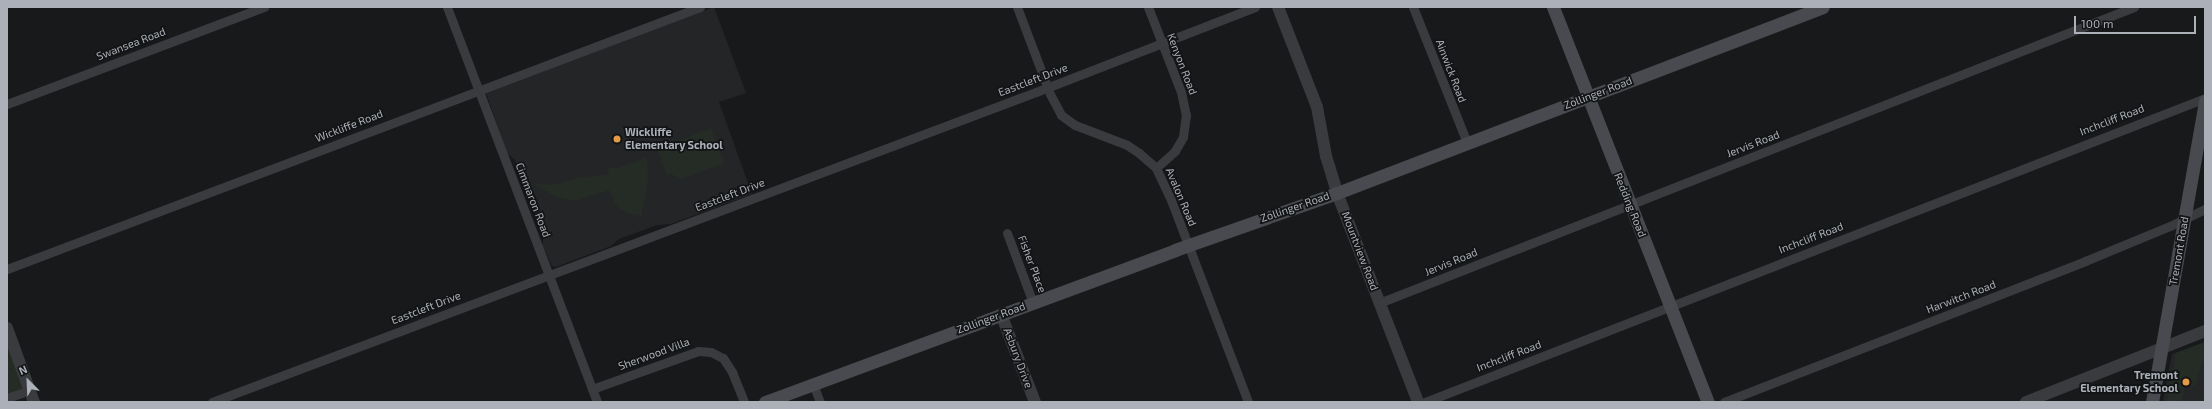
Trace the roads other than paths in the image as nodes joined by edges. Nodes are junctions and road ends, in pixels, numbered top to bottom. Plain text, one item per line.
1 (264, 7) edge
2 (448, 7) edge
3 (700, 7) edge
4 (1017, 7) edge
5 (1148, 7) edge
6 (1255, 7) edge
7 (1278, 7) edge
8 (1413, 7) edge
9 (1553, 7) edge
10 (1823, 7) edge
11 (2134, 7) edge
12 (1162, 43) junction
13 (1047, 88) junction
14 (479, 91) junction
15 (1587, 97) junction
16 (2205, 98) edge
17 (2205, 101) edge
18 (7, 104) edge
19 (1467, 144) junction
20 (1156, 168) junction
21 (1337, 193) junction
22 (1630, 205) junction
23 (2205, 209) edge
24 (2184, 220) junction
25 (1007, 233) dead end
26 (1187, 245) junction
27 (7, 269) edge
28 (549, 276) junction
29 (1033, 303) junction
30 (1379, 303) junction
31 (1670, 306) junction
32 (1001, 314) junction
33 (7, 328) edge
34 (2205, 331) edge
35 (2162, 347) junction
36 (813, 384) junction
37 (30, 390) junction
38 (592, 390) junction
39 (7, 398) edge
40 (34, 402) edge
41 (212, 402) edge
42 (597, 402) edge
43 (744, 402) edge
44 (765, 402) edge
45 (820, 402) edge
46 (1035, 402) edge
47 (1248, 402) edge
48 (1418, 402) edge
49 (1425, 402) edge
50 (1708, 402) edge
51 (1724, 402) edge
52 (2026, 402) edge
53 (2152, 402) edge

1 - 18 street, Swansea Road
2 - 14 street, Cimmaron Road
3 - 14 street, Wickliffe Road
4 - 13 street, Avalon Road
5 - 12 street, Kenyon Road
6 - 12 street, Eastcleft Drive
7 - 21 street, Mountview Road
8 - 19 street, Ainwick Road
9 - 15 main road, Redding Road
10 - 15 main road, Zollinger Road
11 - 22 street, Jervis Road
12 - 13 street, Eastcleft Drive
12 - 20 street, Kenyon Road
13 - 20 street, Avalon Road
13 - 28 street, Eastcleft Drive
14 - 27 street, Wickliffe Road
14 - 28 street, Cimmaron Road
15 - 19 main road, Zollinger Road
15 - 22 main road, Redding Road
16 - 31 street, Inchcliff Road
17 - 24 main road, Tremont Road
19 - 21 main road, Zollinger Road
20 - 26 street, Avalon Road
21 - 26 main road, Zollinger Road
21 - 30 street, Mountview Road
22 - 30 street, Jervis Road
22 - 31 main road, Redding Road
23 - 24 street, Harwitch Road
24 - 35 main road, Tremont Road
24 - 51 street, Harwitch Road
25 - 29 street, Fisher Place
26 - 29 main road, Zollinger Road
26 - 47 street, Avalon Road
28 - 38 street, Cimmaron Road
28 - 41 street, Eastcleft Drive
29 - 32 main road, Zollinger Road
30 - 48 street, Mountview Road
31 - 49 street, Inchcliff Road
31 - 50 main road, Redding Road
32 - 36 main road, Zollinger Road
32 - 46 street, Asbury Drive
33 - 37 street
34 - 35 street
35 - 52 street
35 - 53 main road, Tremont Road
36 - 44 main road, Zollinger Road
36 - 45 street
37 - 39 street
37 - 40 street
38 - 42 street, Cimmaron Road
38 - 43 street, Sherwood Villa

